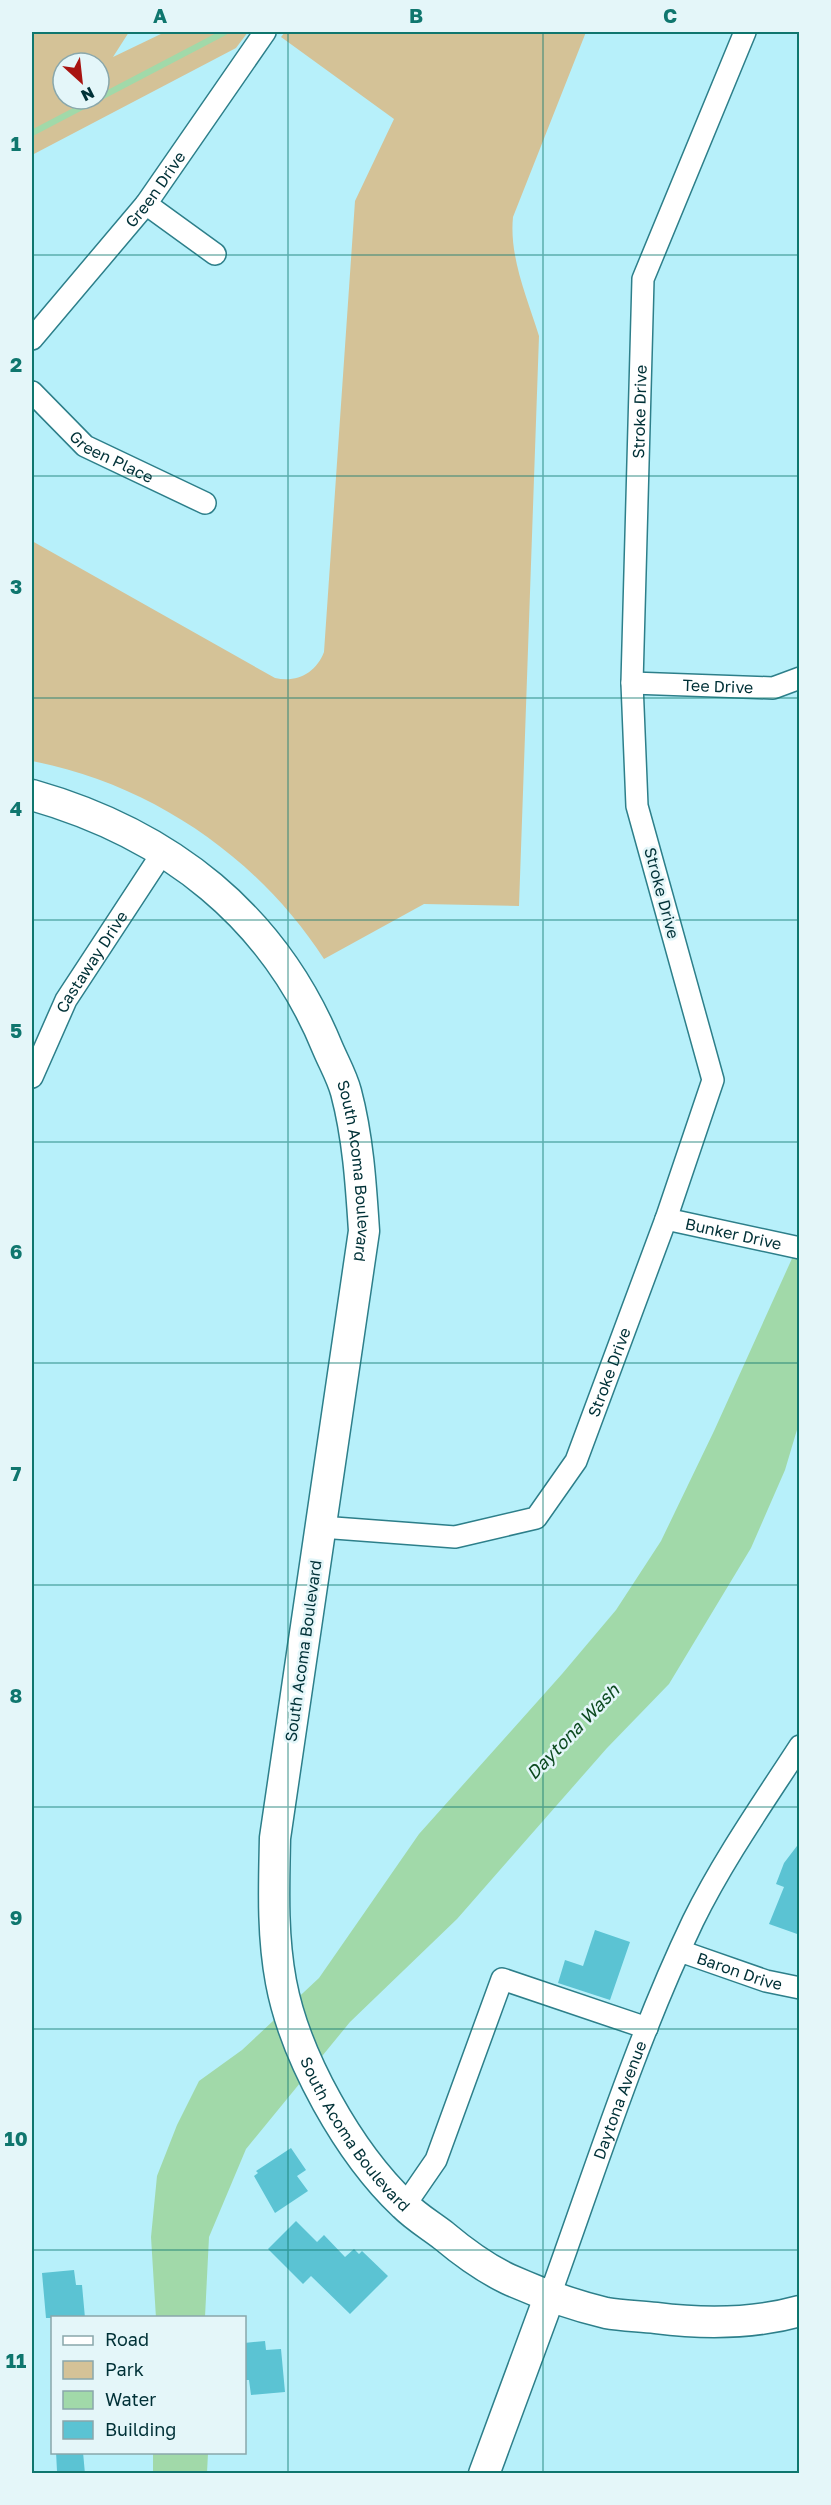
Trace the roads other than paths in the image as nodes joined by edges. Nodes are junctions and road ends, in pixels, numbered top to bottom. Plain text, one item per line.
1 (266, 32) edge
2 (745, 32) edge
3 (146, 204) junction
4 (215, 254) dead end
5 (32, 339) edge
6 (32, 392) edge
7 (205, 503) dead end
8 (800, 678) edge
9 (632, 683) junction
10 (32, 795) edge
11 (162, 852) junction
12 (32, 1077) edge
13 (666, 1219) junction
14 (800, 1248) edge
15 (321, 1527) junction
16 (800, 1746) edge
17 (680, 1950) junction
18 (800, 1988) edge
19 (647, 2028) junction
20 (405, 2205) junction
21 (550, 2295) junction
22 (800, 2311) edge
23 (484, 2474) edge

1 - 3 street, Green Drive
2 - 9 street, Stroke Drive
3 - 4 street
3 - 5 street, Green Drive
6 - 7 street, Green Place
8 - 9 street, Tee Drive
9 - 13 street, Stroke Drive
10 - 11 main road, South Acoma Boulevard
11 - 12 street, Castaway Drive
11 - 15 main road, South Acoma Boulevard
13 - 14 street, Bunker Drive
13 - 15 street, Stroke Drive
15 - 20 main road, South Acoma Boulevard
16 - 17 street, Daytona Avenue
17 - 18 street, Baron Drive
17 - 19 street, Daytona Avenue
19 - 20 street
19 - 21 street, Daytona Avenue
20 - 21 main road, South Acoma Boulevard
21 - 22 main road, South Acoma Boulevard
21 - 23 main road, Daytona Avenue

